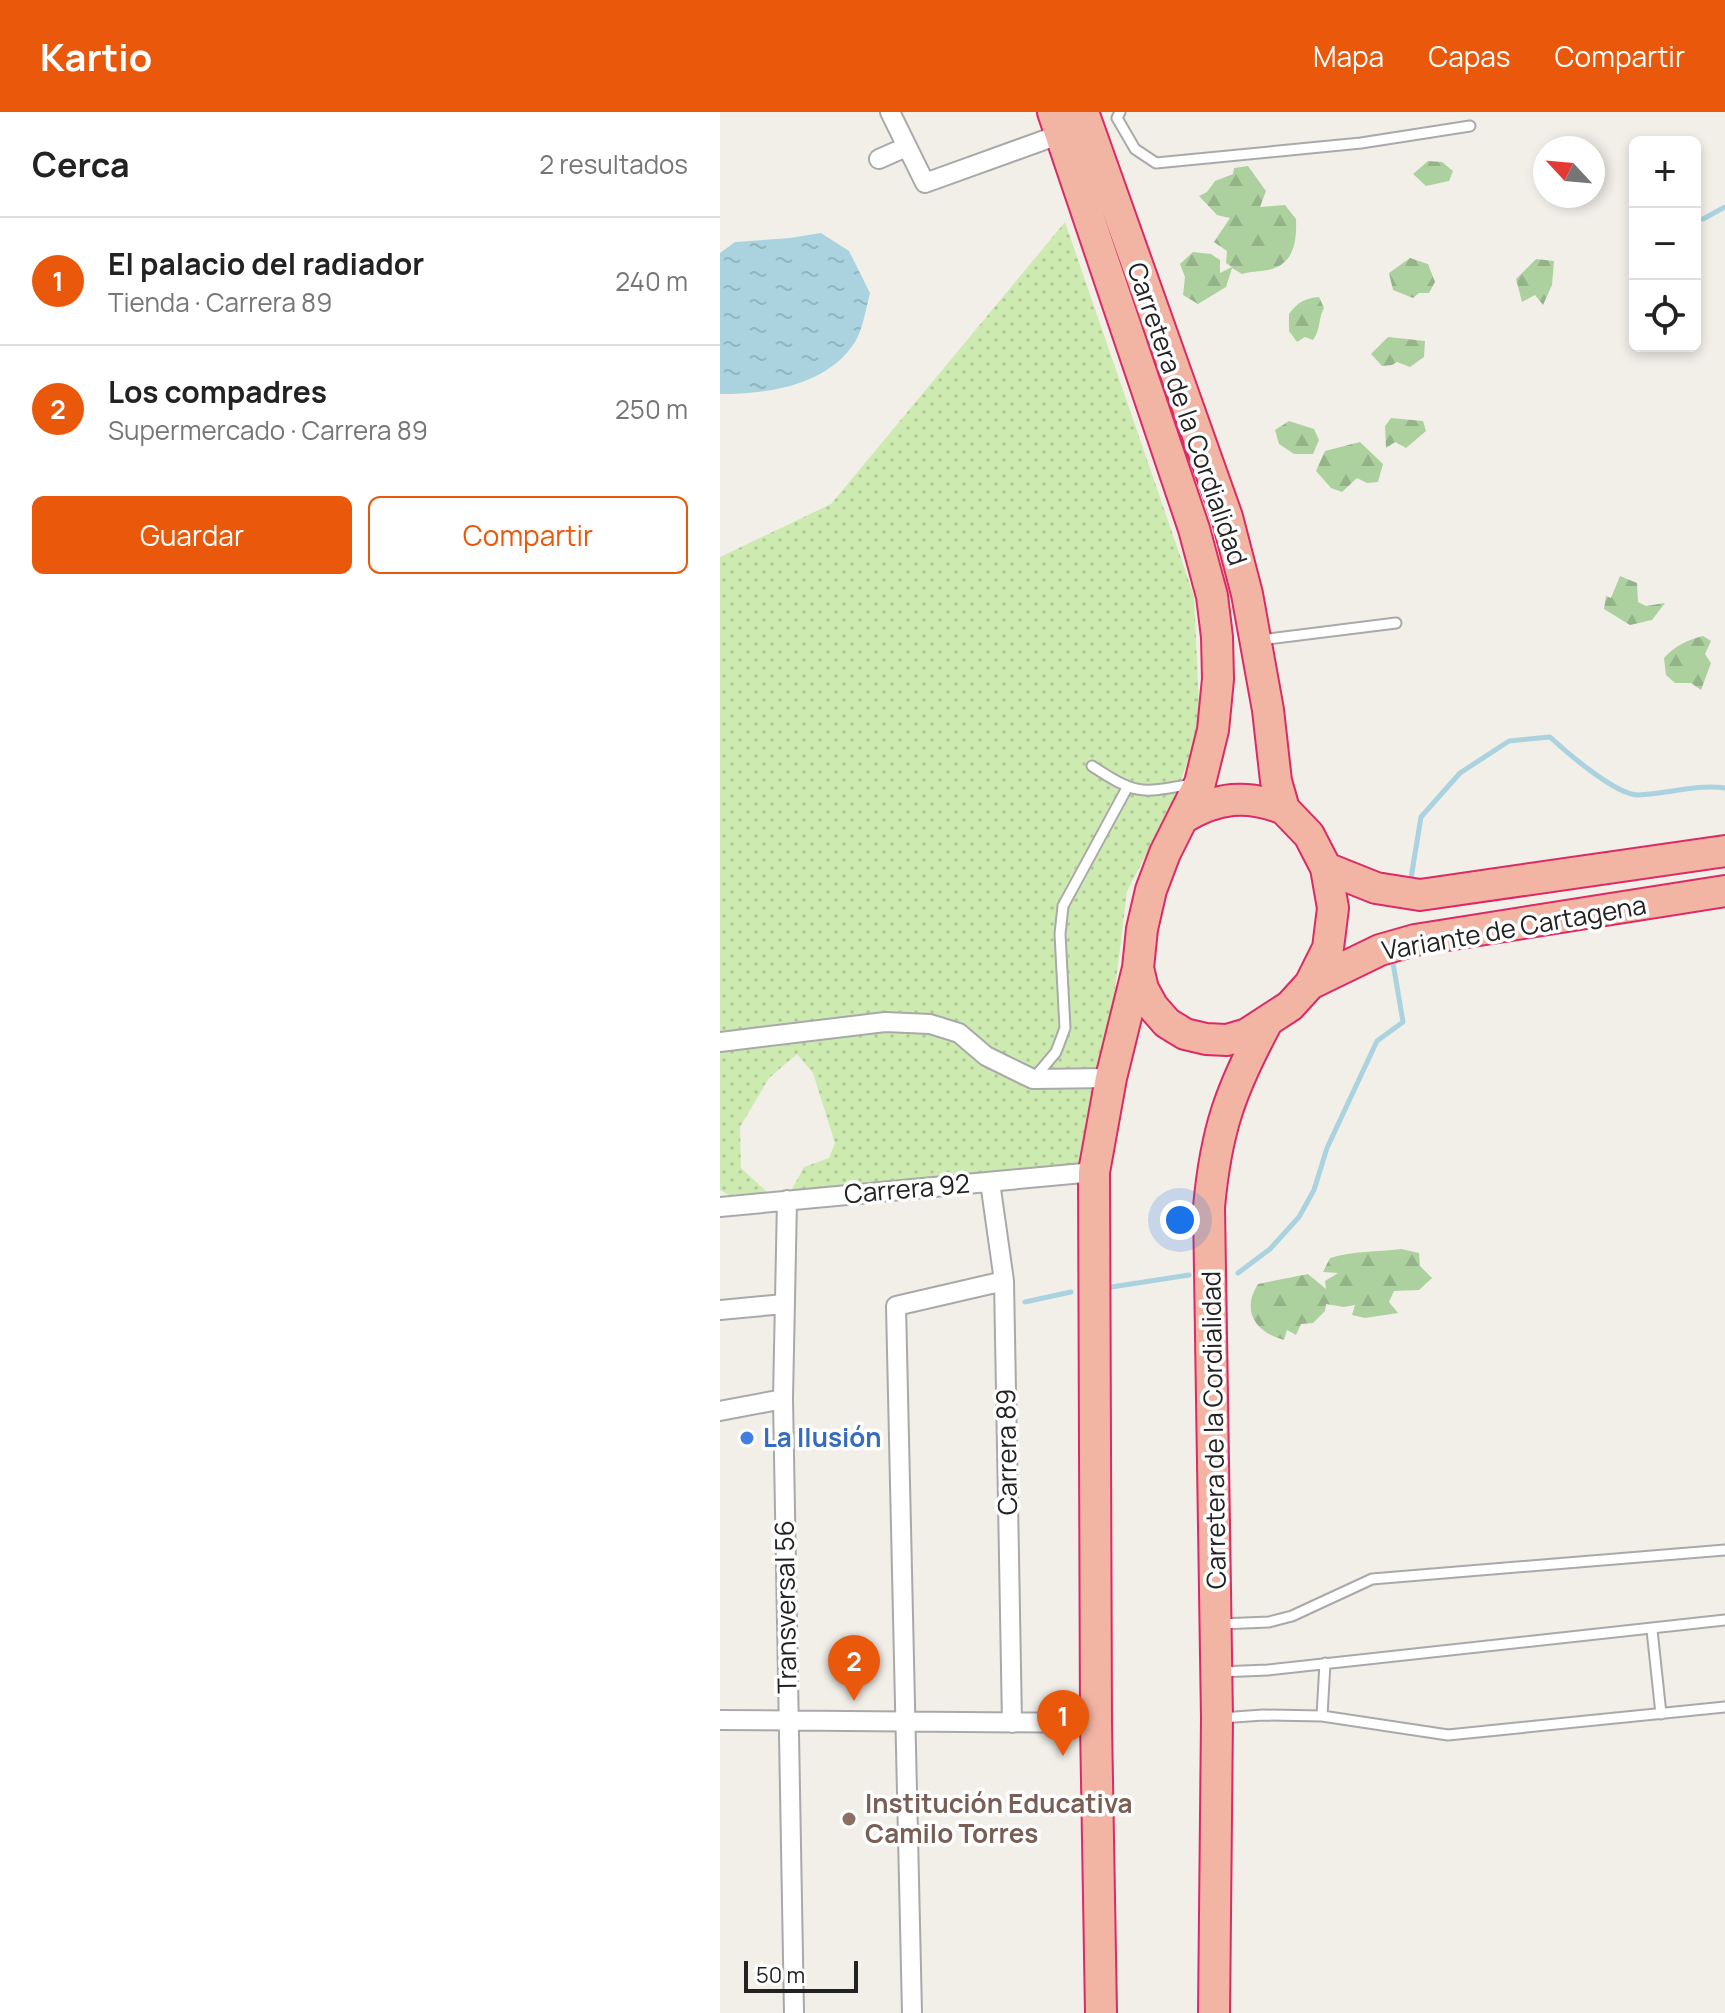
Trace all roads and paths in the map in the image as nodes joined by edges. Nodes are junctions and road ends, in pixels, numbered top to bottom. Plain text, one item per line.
1 (890, 112) edge
2 (1118, 115) edge
3 (1071, 120) edge
4 (1470, 126) dead end
5 (906, 147) junction
6 (879, 159) dead end
7 (1396, 623) dead end
8 (1256, 641) junction
9 (1092, 766) dead end
10 (1200, 783) junction
11 (1127, 788) junction
12 (1284, 809) junction
13 (1183, 818) junction
14 (1725, 851) edge
15 (1326, 868) junction
16 (1725, 891) edge
17 (1138, 968) junction
18 (1310, 984) junction
19 (1266, 1024) junction
20 (720, 1042) edge
21 (1111, 1078) junction
22 (1033, 1079) junction
23 (1094, 1172) junction
24 (990, 1182) junction
25 (787, 1200) junction
26 (720, 1207) edge
27 (1004, 1281) junction
28 (784, 1304) junction
29 (720, 1310) edge
30 (783, 1399) junction
31 (720, 1411) edge
32 (1725, 1550) edge
33 (1725, 1620) edge
34 (1216, 1625) junction
35 (1652, 1630) junction
36 (1325, 1663) junction
37 (1217, 1672) junction
38 (1725, 1707) edge
39 (1661, 1714) junction
40 (1322, 1716) junction
41 (1217, 1718) junction
42 (720, 1720) edge
43 (787, 1721) junction
44 (904, 1722) junction
45 (1012, 1723) junction
46 (1096, 1723) junction
47 (794, 2013) edge
48 (912, 2013) edge
49 (1101, 2013) edge
50 (1214, 2013) edge

1 - 5 street
2 - 3 lane
2 - 4 lane
3 - 5 street
3 - 8 highway, Carretera de la Cordialidad
3 - 10 highway, Carretera de la Cordialidad
5 - 6 street
7 - 8 lane
8 - 12 highway, Carretera de la Cordialidad
9 - 11 lane
10 - 11 lane
10 - 13 highway, Carretera de la Cordialidad
11 - 22 lane
12 - 13 highway
12 - 15 highway, Carretera de la Cordialidad
13 - 17 highway, Carretera de la Cordialidad
14 - 15 highway, Variante de Cartagena
15 - 18 highway, Carretera de la Cordialidad
16 - 18 highway, Variante de Cartagena
17 - 19 highway
17 - 21 highway, Carretera de la Cordialidad
18 - 19 highway, Carretera de la Cordialidad
19 - 34 highway, Carretera de la Cordialidad
20 - 22 street
21 - 22 street
21 - 23 highway, Carretera de la Cordialidad
23 - 24 street, Carrera 92
23 - 46 highway, Carretera de la Cordialidad
24 - 25 street, Carrera 92
24 - 27 street, Carrera 89
25 - 26 street, Carrera 92
25 - 28 street, Transversal 56
27 - 44 street
27 - 45 street, Carrera 89
28 - 29 street
28 - 30 street, Transversal 56
30 - 31 street
30 - 43 street, Transversal 56
32 - 34 lane
33 - 35 lane
34 - 37 highway, Carretera de la Cordialidad
35 - 36 lane
35 - 39 lane
36 - 37 lane
36 - 40 lane
37 - 41 highway, Carretera de la Cordialidad
38 - 39 lane
39 - 40 lane
40 - 41 lane
41 - 50 highway, Carretera de la Cordialidad
42 - 43 street
43 - 44 street
43 - 47 street, Transversal 56
44 - 45 street
44 - 48 street
45 - 46 street
46 - 49 highway, Carretera de la Cordialidad

